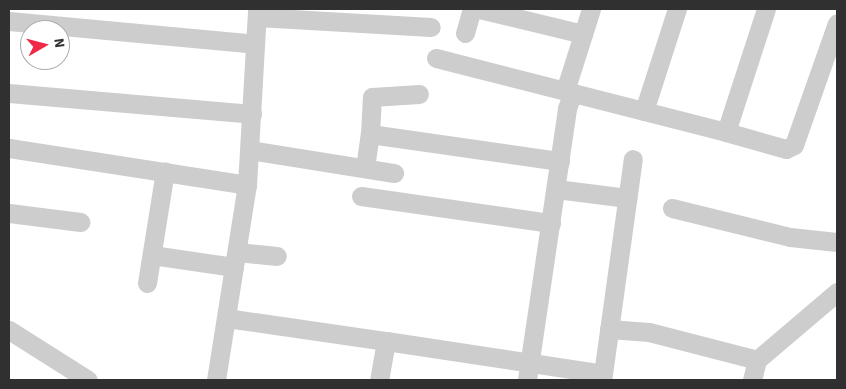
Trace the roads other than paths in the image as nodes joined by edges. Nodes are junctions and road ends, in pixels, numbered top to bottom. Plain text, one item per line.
1 (472, 9) edge
2 (479, 9) edge
3 (591, 9) edge
4 (677, 9) edge
5 (766, 9) edge
6 (257, 13) edge
7 (9, 21) edge
8 (837, 23) edge
9 (431, 26) dead end
10 (465, 33) dead end
11 (583, 34) junction
12 (255, 44) junction
13 (436, 58) dead end
14 (569, 92) junction
15 (9, 94) edge
16 (420, 94) dead end
17 (644, 111) junction
18 (252, 114) junction
19 (726, 132) junction
20 (370, 134) junction
21 (9, 148) edge
22 (250, 150) junction
23 (633, 158) dead end
24 (560, 161) junction
25 (365, 168) junction
26 (165, 171) junction
27 (394, 173) dead end
28 (247, 185) junction
29 (556, 189) junction
30 (361, 196) dead end
31 (627, 198) junction
32 (672, 208) dead end
33 (9, 213) edge
34 (80, 222) dead end
35 (551, 223) junction
36 (837, 242) edge
37 (152, 255) junction
38 (277, 256) dead end
39 (235, 260) junction
40 (147, 283) dead end
41 (837, 292) edge
42 (226, 318) junction
43 (609, 329) junction
44 (9, 330) edge
45 (386, 341) junction
46 (528, 372) edge
47 (756, 374) edge
48 (602, 377) edge
49 (88, 380) edge
50 (216, 380) edge
51 (379, 380) edge

1 - 10 street
2 - 11 street
3 - 11 street
4 - 17 street
5 - 19 street
6 - 9 street
6 - 12 street
7 - 12 street
8 - 19 street
11 - 14 street
12 - 18 street
13 - 14 street
14 - 17 street
14 - 24 street
15 - 18 street
16 - 20 street
17 - 19 street
18 - 22 street
20 - 24 street
20 - 25 street
21 - 26 street
22 - 25 street
22 - 28 street
23 - 31 street
24 - 29 street
25 - 27 street
26 - 28 street
26 - 37 street
28 - 39 street
29 - 31 street
29 - 35 street
30 - 35 street
31 - 43 street
32 - 36 street
33 - 34 street
35 - 46 street
37 - 39 street
37 - 40 street
38 - 39 street
39 - 42 street
41 - 47 street
42 - 45 street
42 - 50 street
43 - 47 street
43 - 48 street
44 - 49 street
45 - 46 street
45 - 51 street
46 - 48 street

